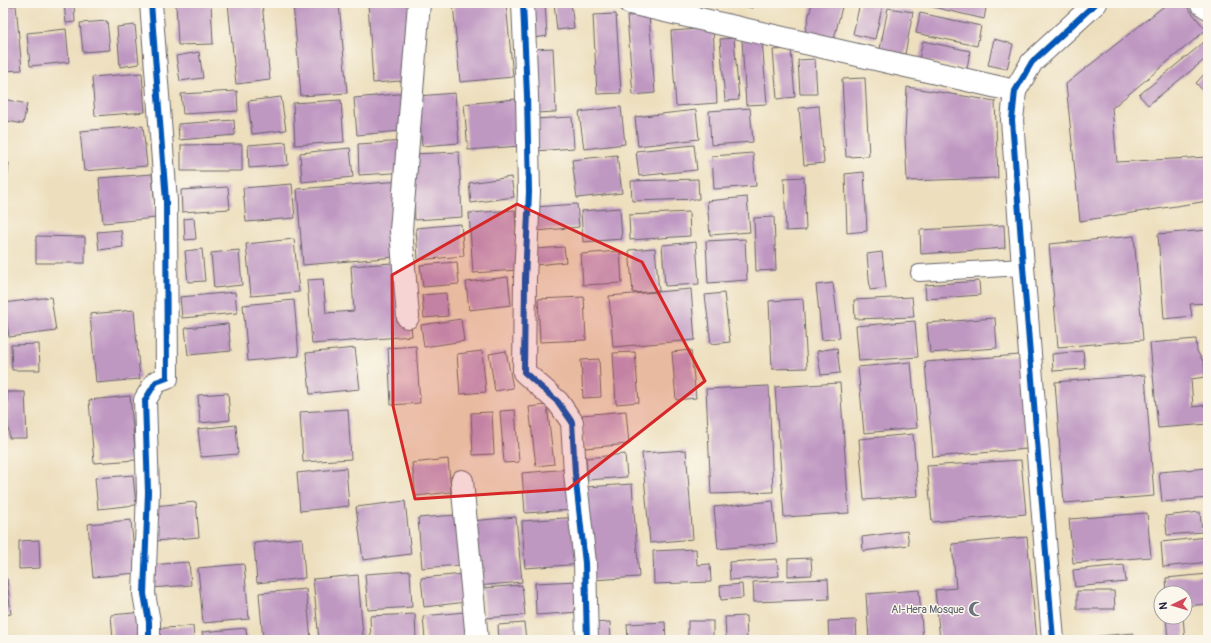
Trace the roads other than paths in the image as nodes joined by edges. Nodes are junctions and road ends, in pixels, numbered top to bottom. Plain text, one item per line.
1 (151, 3) edge
2 (419, 3) edge
3 (523, 3) edge
4 (630, 3) edge
5 (1096, 3) edge
6 (1201, 3) edge
7 (1208, 8) edge
8 (1015, 91) junction
9 (1023, 267) junction
10 (919, 273) dead end
11 (408, 317) dead end
12 (462, 481) dead end
13 (149, 640) edge
14 (477, 640) edge
15 (587, 640) edge
16 (1053, 640) edge

1 - 13 street
2 - 11 street
3 - 15 street
4 - 8 street
5 - 8 street
6 - 7 street
8 - 9 street
9 - 10 lane
9 - 16 street
12 - 14 street

